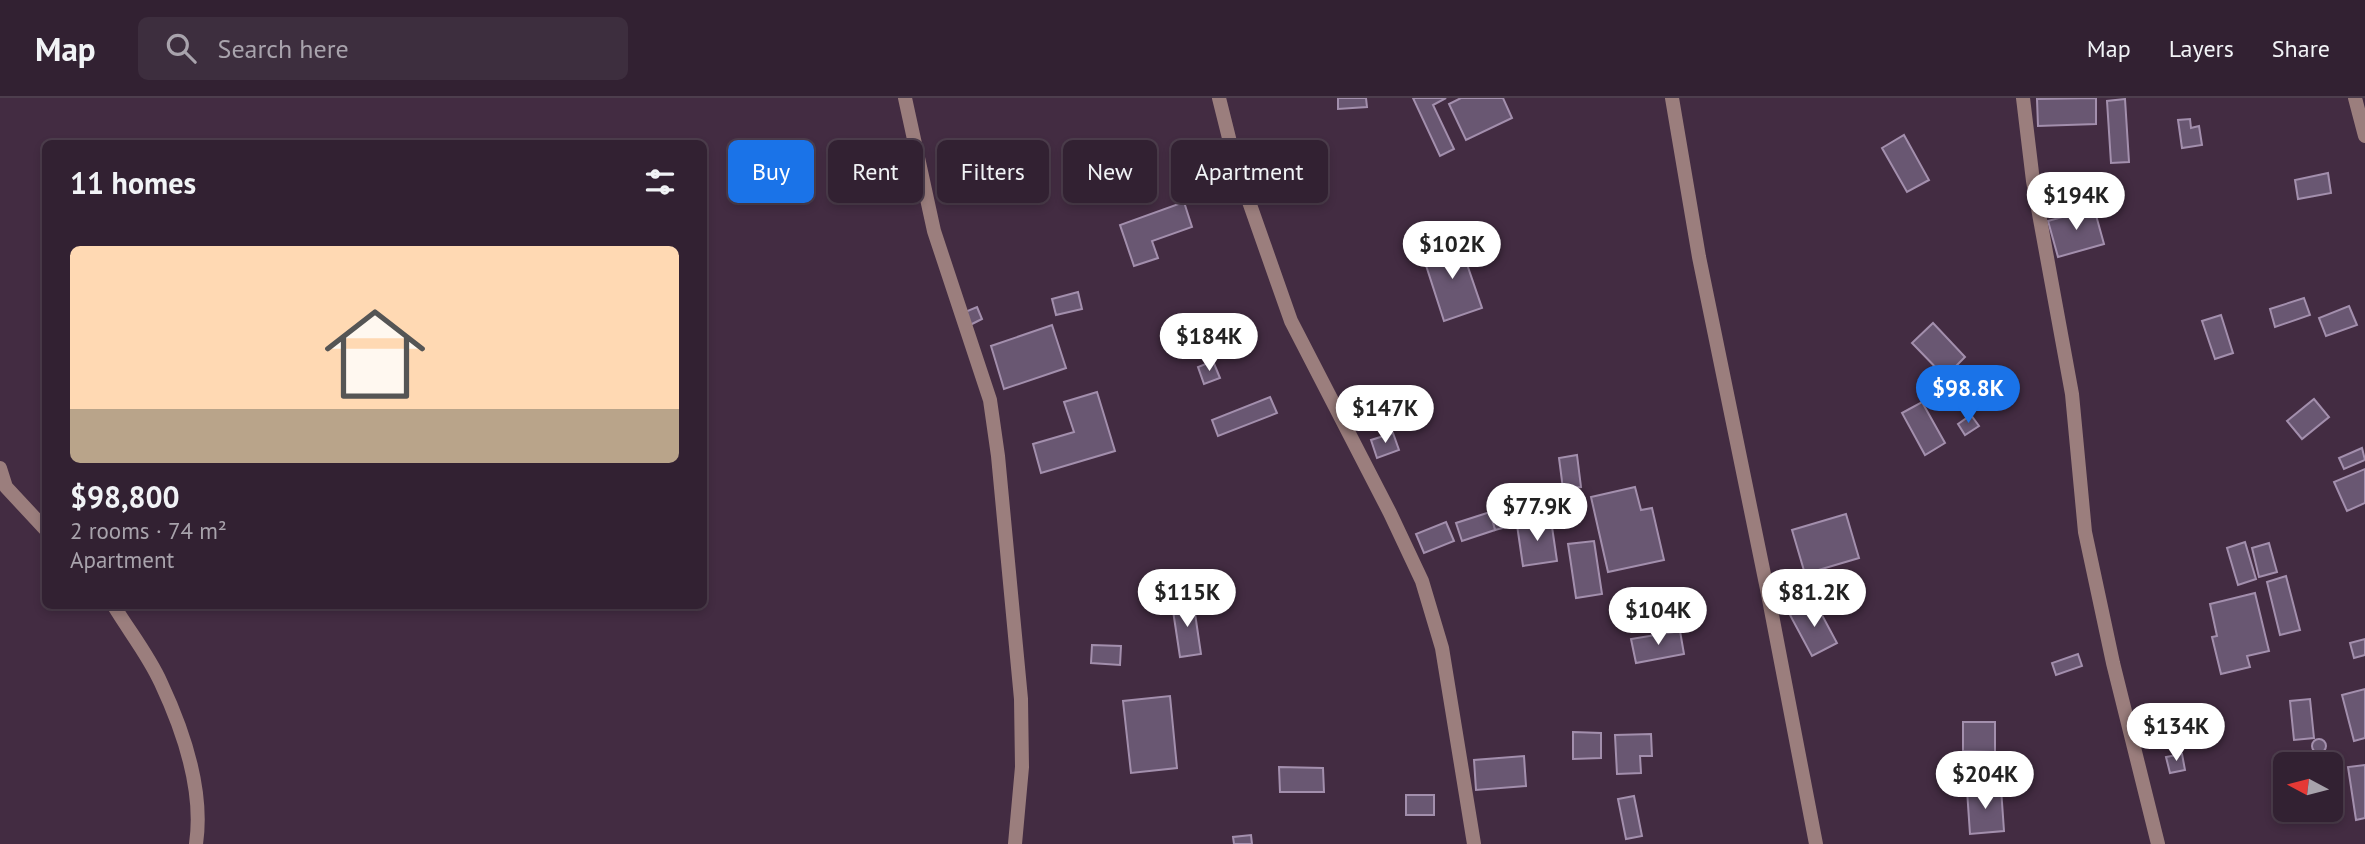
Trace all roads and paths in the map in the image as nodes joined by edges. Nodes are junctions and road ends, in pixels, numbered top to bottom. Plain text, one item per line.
1 (905, 98) edge
2 (1219, 98) edge
3 (1672, 98) edge
4 (2023, 98) edge
5 (2355, 98) edge
6 (2365, 136) edge
7 (0, 468) edge
8 (42, 526) edge
9 (116, 609) edge
10 (196, 844) edge
11 (1015, 844) edge
12 (1474, 844) edge
13 (1816, 844) edge
14 (2158, 844) edge

1 - 11 street
2 - 12 street
3 - 13 street
4 - 14 street
5 - 6 street
7 - 8 street
9 - 10 street

